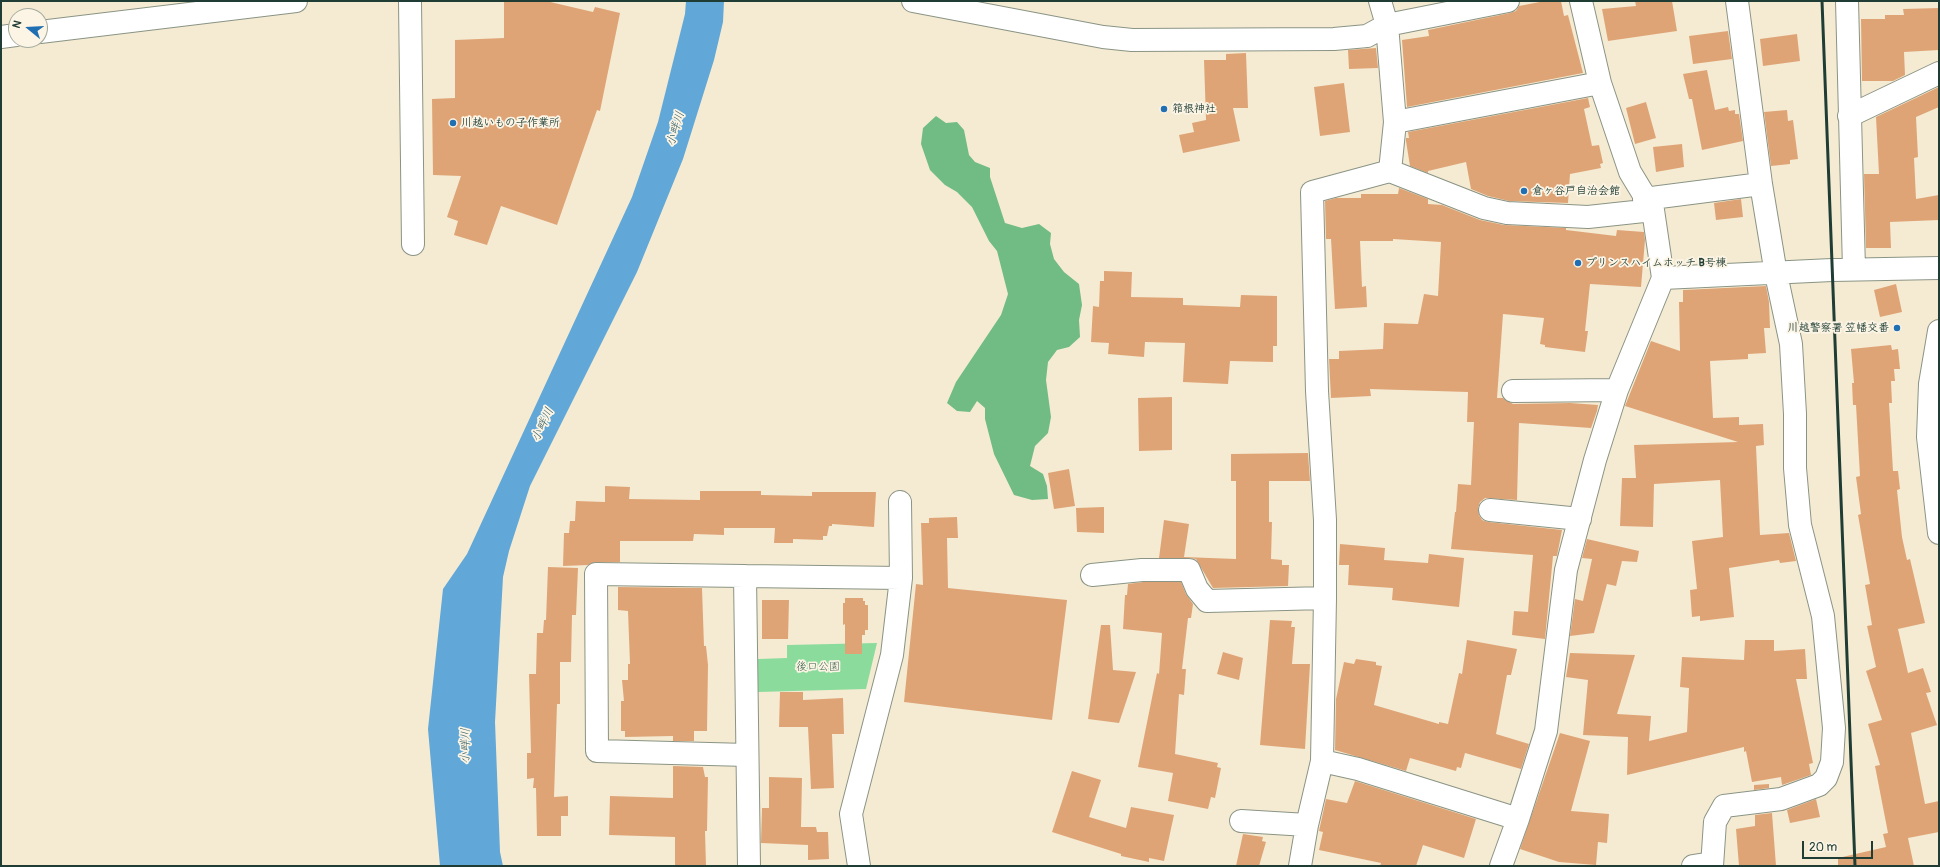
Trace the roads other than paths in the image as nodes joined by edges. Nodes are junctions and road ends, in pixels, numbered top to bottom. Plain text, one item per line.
1 (296, 1) edge
2 (410, 1) edge
3 (914, 1) edge
4 (1380, 1) edge
5 (1508, 1) edge
6 (1581, 1) edge
7 (1737, 1) edge
8 (1847, 1) edge
9 (1387, 25) junction
10 (48, 31) edge
11 (1939, 73) edge
12 (1600, 83) junction
13 (1849, 116) junction
14 (1395, 122) junction
15 (1390, 171) junction
16 (1761, 184) junction
17 (1649, 204) junction
18 (413, 244) dead end
19 (1939, 268) edge
20 (1854, 269) junction
21 (1776, 274) junction
22 (1663, 278) junction
23 (1939, 331) edge
24 (1617, 390) junction
25 (1513, 391) dead end
26 (900, 502) dead end
27 (1490, 510) dead end
28 (1580, 519) junction
29 (1939, 533) edge
30 (1092, 575) dead end
31 (745, 576) junction
32 (901, 578) junction
33 (1325, 598) junction
34 (747, 755) junction
35 (1322, 761) junction
36 (1518, 818) junction
37 (1241, 821) dead end
38 (1307, 825) junction
39 (1706, 865) edge
40 (749, 866) edge
41 (859, 866) edge
42 (1300, 866) edge
43 (1501, 866) edge

1 - 10 street
2 - 18 street
3 - 9 street
4 - 9 street
5 - 9 street
6 - 12 street
7 - 16 street
8 - 13 street
9 - 14 street
11 - 13 street
12 - 14 street
12 - 17 street
13 - 20 street
14 - 15 street
15 - 17 street
15 - 33 street
16 - 17 street
16 - 21 street
17 - 22 street
19 - 20 street
20 - 21 street
21 - 22 street
21 - 39 street
22 - 24 street
23 - 29 street
24 - 25 street
24 - 28 street
26 - 32 street
27 - 28 street
28 - 36 street
30 - 33 street
31 - 32 street
31 - 34 street
31 - 34 street
32 - 41 street
33 - 35 street
34 - 40 street
35 - 36 street
35 - 38 street
36 - 43 street
37 - 38 street
38 - 42 street

